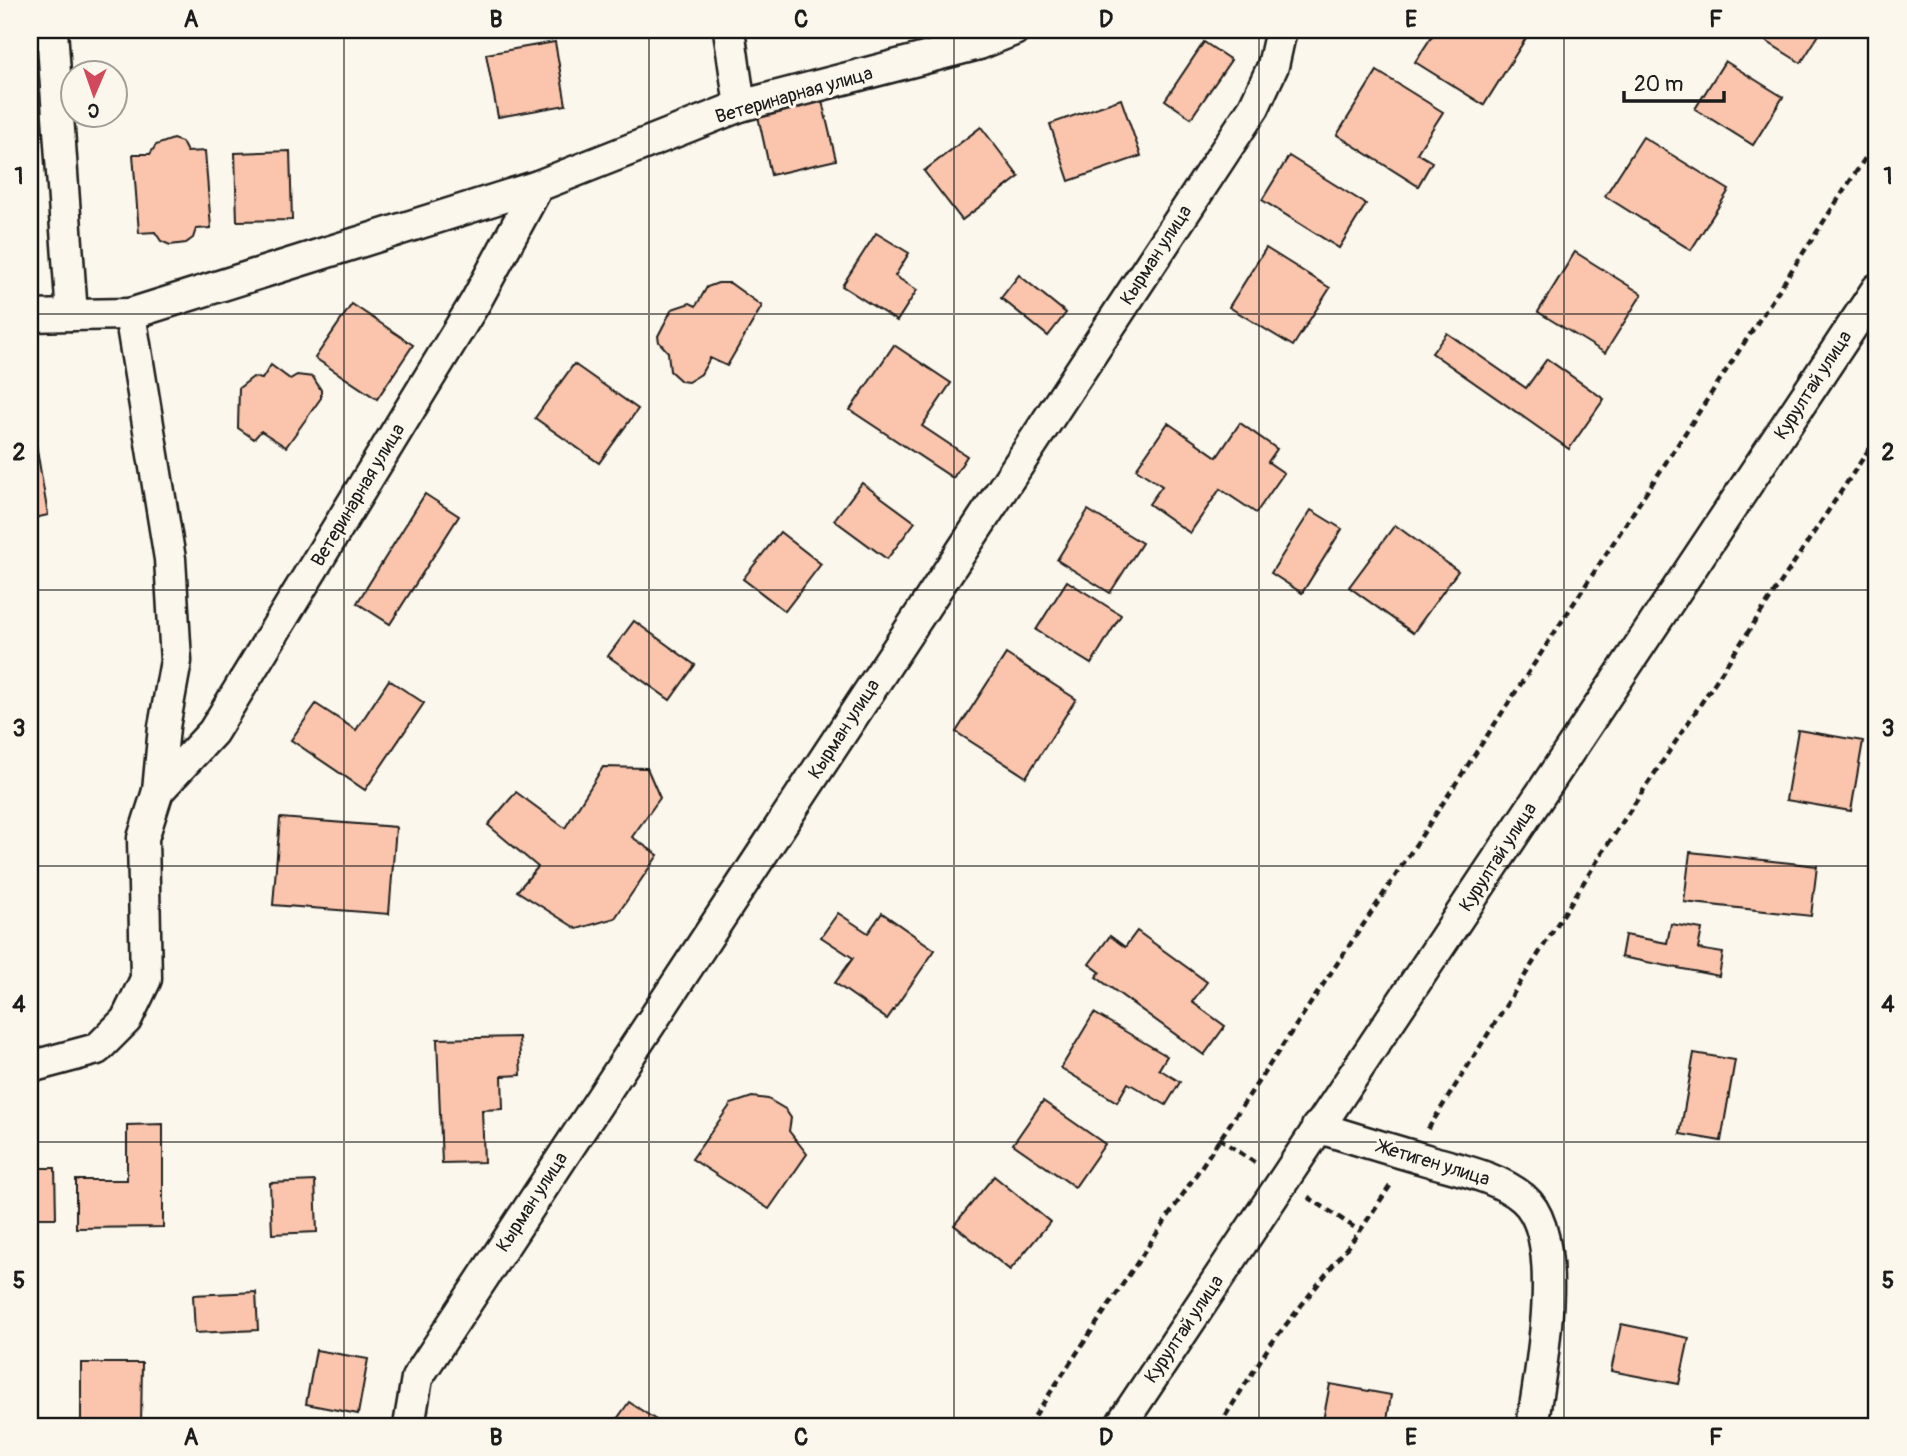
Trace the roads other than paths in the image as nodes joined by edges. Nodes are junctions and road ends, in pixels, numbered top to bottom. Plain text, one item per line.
1 (52, 30) edge
2 (729, 30) edge
3 (1014, 30) edge
4 (1281, 30) edge
5 (740, 106) junction
6 (538, 186) junction
7 (1877, 289) edge
8 (130, 314) junction
9 (72, 315) junction
10 (30, 316) edge
11 (158, 791) junction
12 (30, 1068) edge
13 (1317, 1127) junction
14 (410, 1426) edge
15 (1120, 1426) edge
16 (1532, 1426) edge

1 - 9 street
2 - 5 street
3 - 5 street, Ветеринарная улица
4 - 14 street, Кырман улица
5 - 6 street, Ветеринарная улица
6 - 8 street, Ветеринарная улица
6 - 11 street, Ветеринарная улица
7 - 13 street, Курултай улица
8 - 9 street, Ветеринарная улица
8 - 11 street, Ветеринарная улица
9 - 10 street, Ветеринарная улица
11 - 12 street, Ветеринарная улица
13 - 15 street, Курултай улица
13 - 16 street, Жетиген улица

